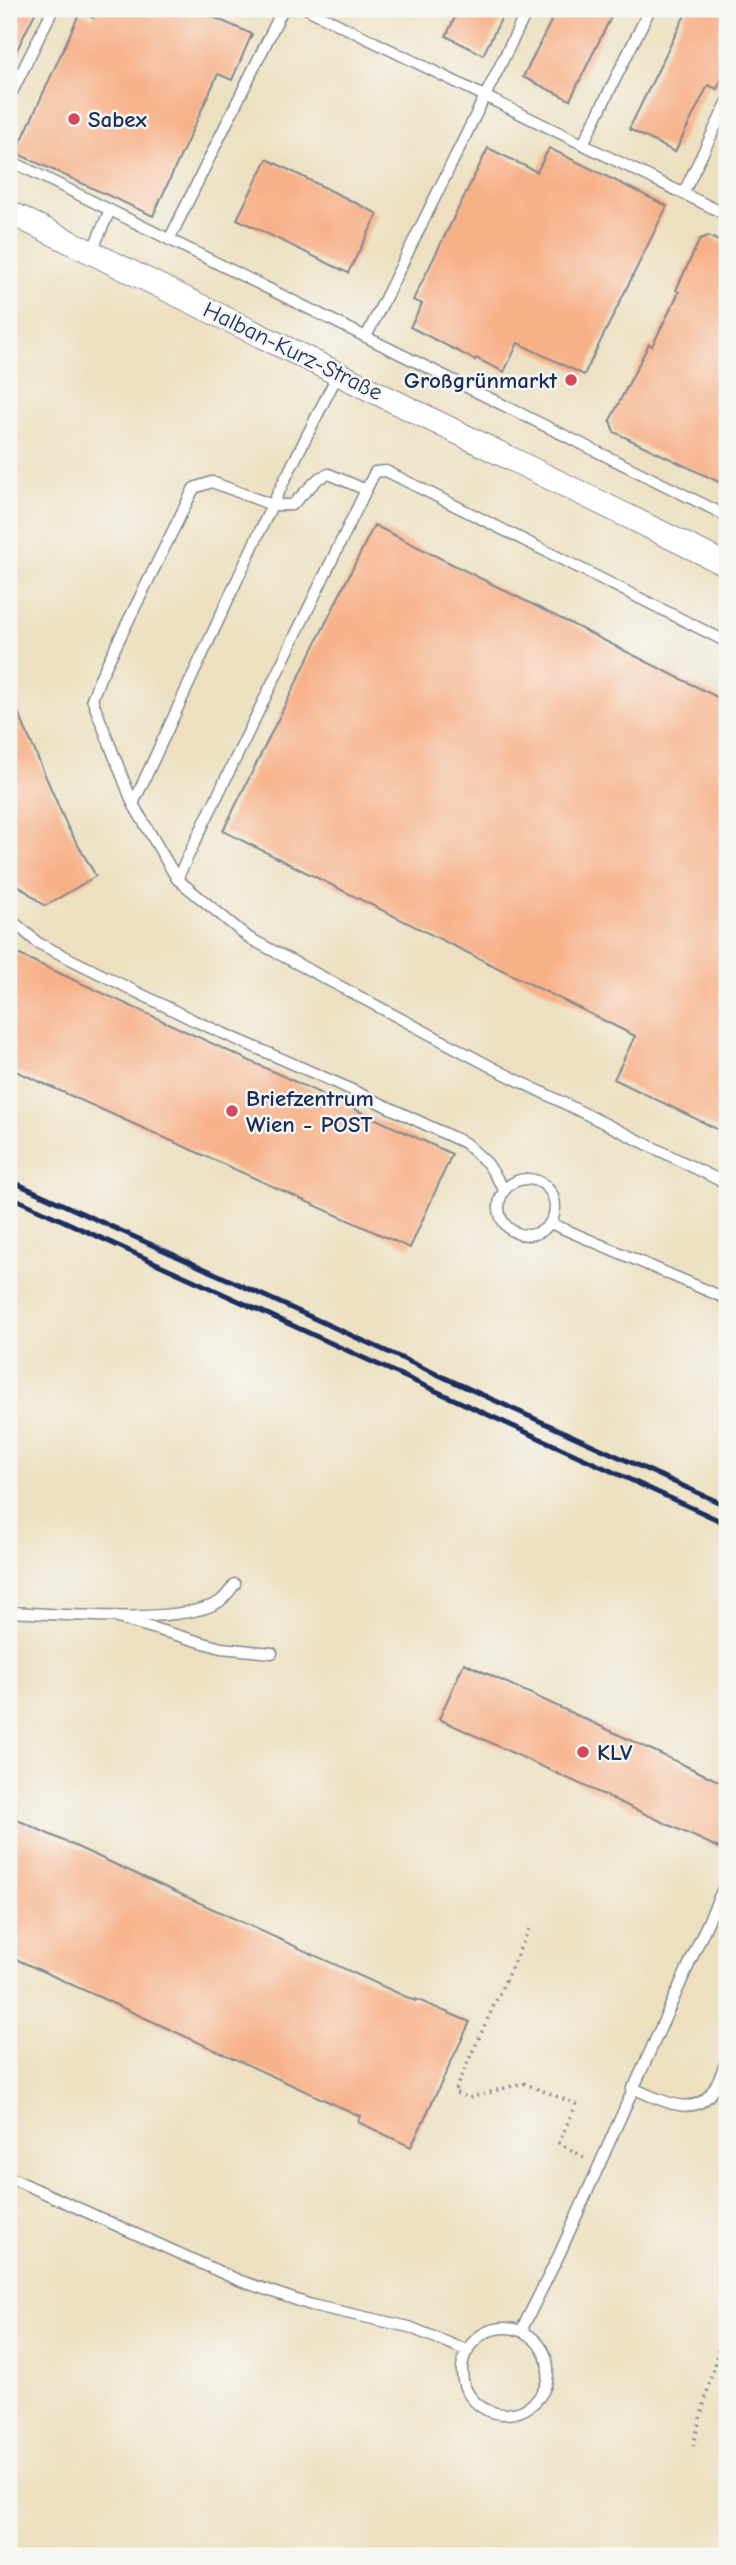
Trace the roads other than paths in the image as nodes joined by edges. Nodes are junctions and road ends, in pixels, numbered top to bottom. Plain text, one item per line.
1 (52, 9) edge
2 (283, 9) edge
3 (307, 9) edge
4 (528, 9) edge
5 (650, 9) edge
6 (485, 96) junction
7 (9, 98) edge
8 (727, 103) edge
9 (583, 144) junction
10 (9, 160) edge
11 (683, 194) junction
12 (110, 210) junction
13 (9, 212) edge
14 (727, 215) edge
15 (169, 240) junction
16 (92, 251) junction
17 (366, 337) junction
18 (338, 374) junction
19 (366, 490) junction
20 (272, 505) junction
21 (727, 516) edge
22 (727, 565) edge
23 (727, 642) edge
24 (133, 804) junction
25 (177, 879) junction
26 (9, 918) edge
27 (727, 1184) edge
28 (504, 1189) junction
29 (550, 1223) junction
30 (727, 1299) edge
31 (235, 1584) dead end
32 (9, 1612) edge
33 (109, 1616) junction
34 (272, 1653) dead end
35 (724, 1884) dead end
36 (727, 2059) edge
37 (632, 2088) junction
38 (9, 2177) edge
39 (521, 2331) junction
40 (468, 2351) junction

1 - 7 lane
2 - 15 lane
3 - 6 lane
4 - 6 lane
5 - 9 lane
6 - 9 lane
6 - 17 lane
8 - 11 lane
9 - 11 lane
10 - 12 lane
11 - 14 lane
12 - 15 lane
12 - 16 lane
13 - 16 street, Halban-Kurz-Straße
15 - 17 lane
16 - 18 street, Halban-Kurz-Straße
17 - 21 lane
18 - 20 lane
18 - 22 street, Halban-Kurz-Straße
19 - 20 lane
19 - 23 lane
19 - 25 lane
20 - 24 lane
20 - 24 lane
24 - 25 lane
25 - 27 lane
26 - 28 lane
28 - 29 lane
28 - 29 lane
29 - 30 lane
31 - 33 lane
32 - 33 lane
33 - 34 lane
35 - 37 lane
36 - 37 lane
37 - 39 lane
38 - 40 lane
39 - 40 lane
39 - 40 lane

